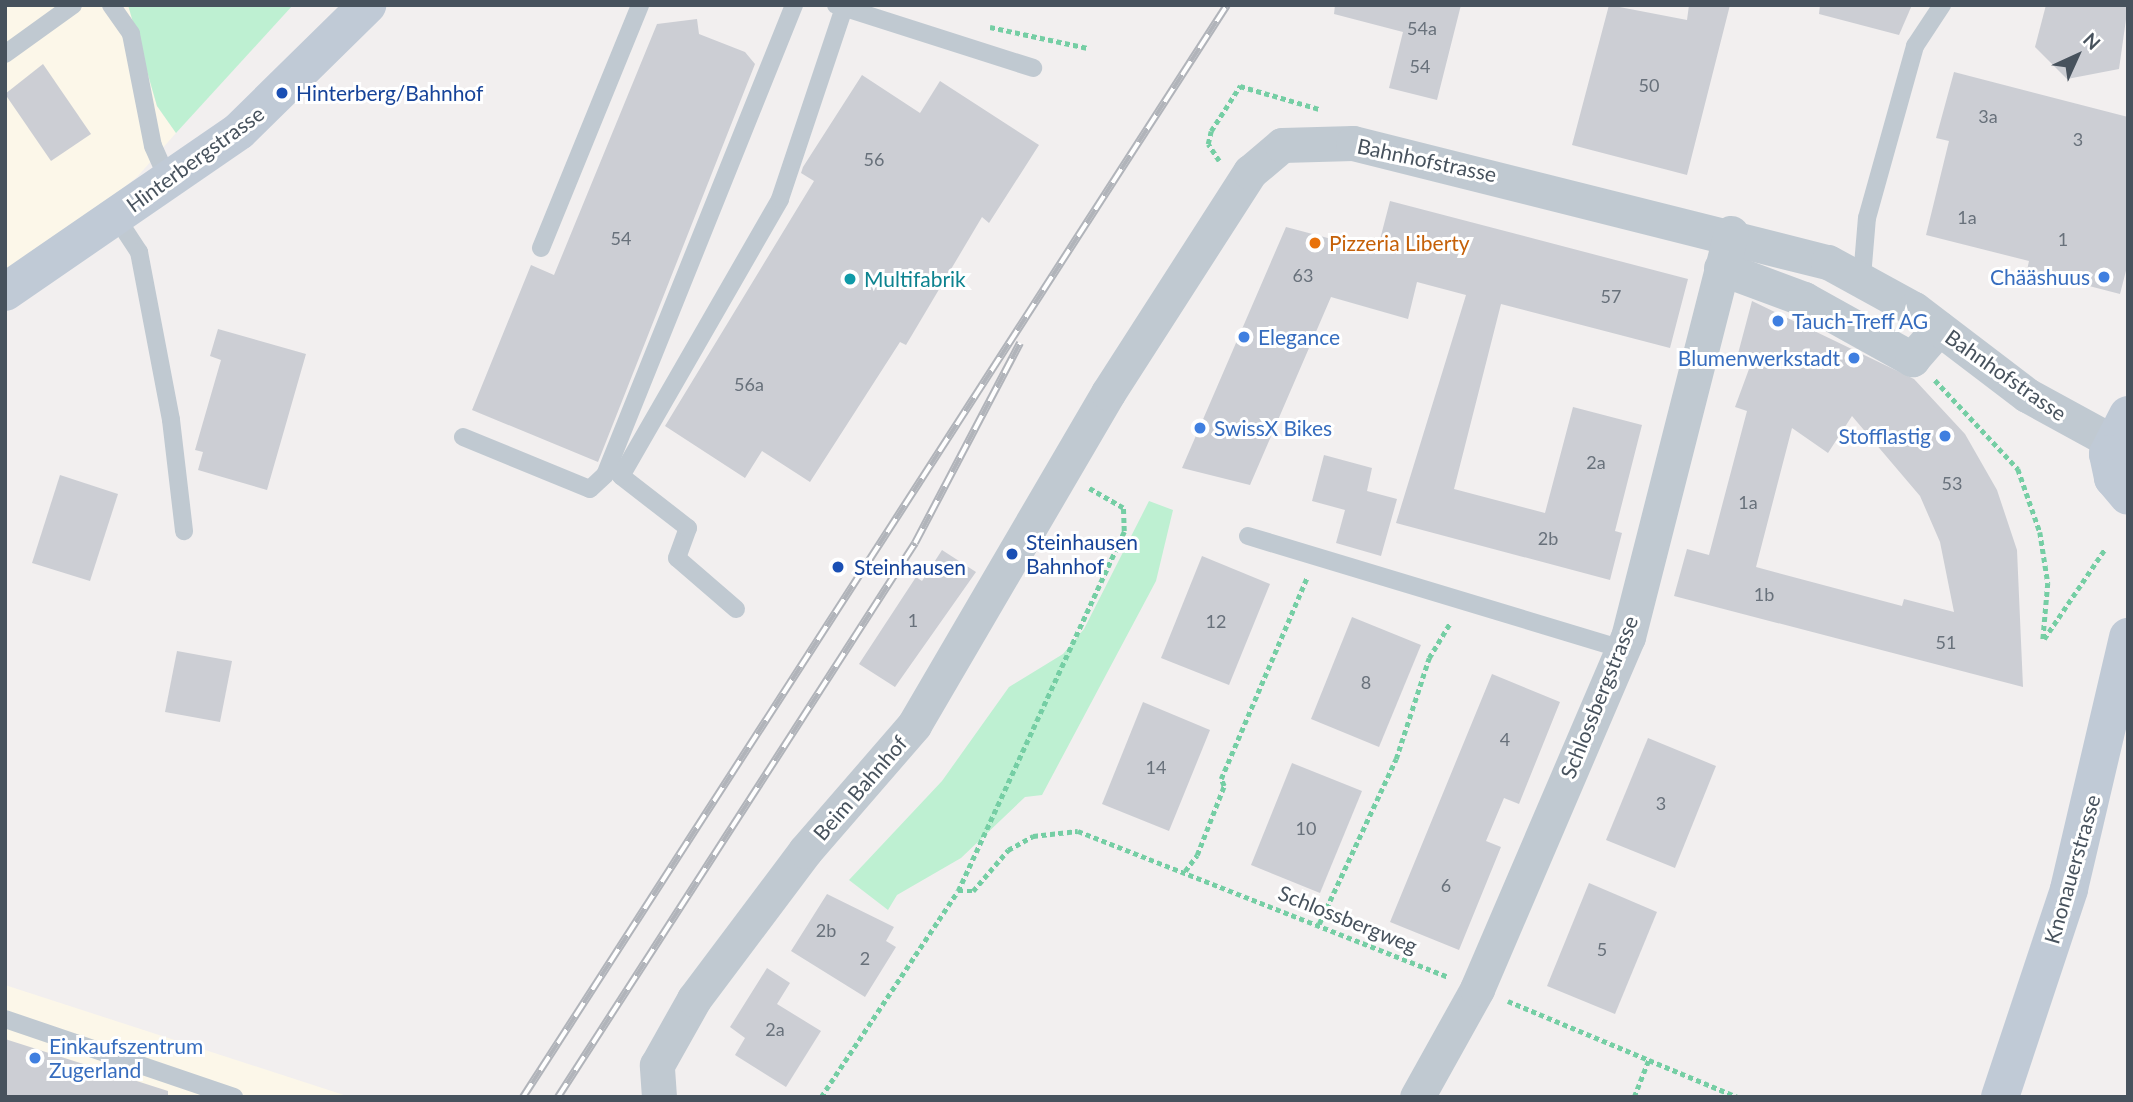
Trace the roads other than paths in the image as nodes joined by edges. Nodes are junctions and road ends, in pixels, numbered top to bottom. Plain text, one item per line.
1 (73, 5) edge
2 (111, 5) edge
3 (367, 5) edge
4 (640, 5) edge
5 (794, 5) edge
6 (1942, 5) edge
7 (840, 6) edge
8 (5, 54) edge
9 (1033, 68) dead end
10 (168, 180) junction
11 (116, 217) junction
12 (1731, 233) junction
13 (541, 248) dead end
14 (1721, 268) junction
15 (1862, 277) junction
16 (5, 292) edge
17 (1946, 333) junction
18 (2119, 428) edge
19 (463, 437) dead end
20 (1061, 472) joint
21 (2128, 496) edge
22 (184, 531) dead end
23 (1248, 536) dead end
24 (736, 609) dead end
25 (2128, 637) edge
26 (1623, 649) junction
27 (5, 1019) edge
28 (102, 1051) junction
29 (123, 1077) dead end
30 (234, 1097) edge
31 (659, 1097) edge
32 (1417, 1097) edge
33 (2000, 1097) edge

1 - 8 lane
2 - 10 lane
3 - 10 street, Hinterbergstrasse
4 - 13 lane
5 - 19 lane
6 - 15 lane
7 - 9 lane
7 - 24 lane
10 - 11 street, Hinterbergstrasse
11 - 16 street, Hinterbergstrasse
11 - 22 lane
12 - 14 street, Schlossbergstrasse
12 - 15 street, Bahnhofstrasse
12 - 20 street, Bahnhofstrasse
14 - 17 street, Bahnhofstrasse
14 - 26 street, Schlossbergstrasse
15 - 17 street, Bahnhofstrasse
17 - 18 street, Bahnhofstrasse
18 - 21 street
20 - 31 street, Beim Bahnhof
23 - 26 lane
25 - 33 street, Knonauerstrasse
26 - 32 street, Schlossbergstrasse
27 - 28 lane
28 - 29 lane
28 - 30 lane

